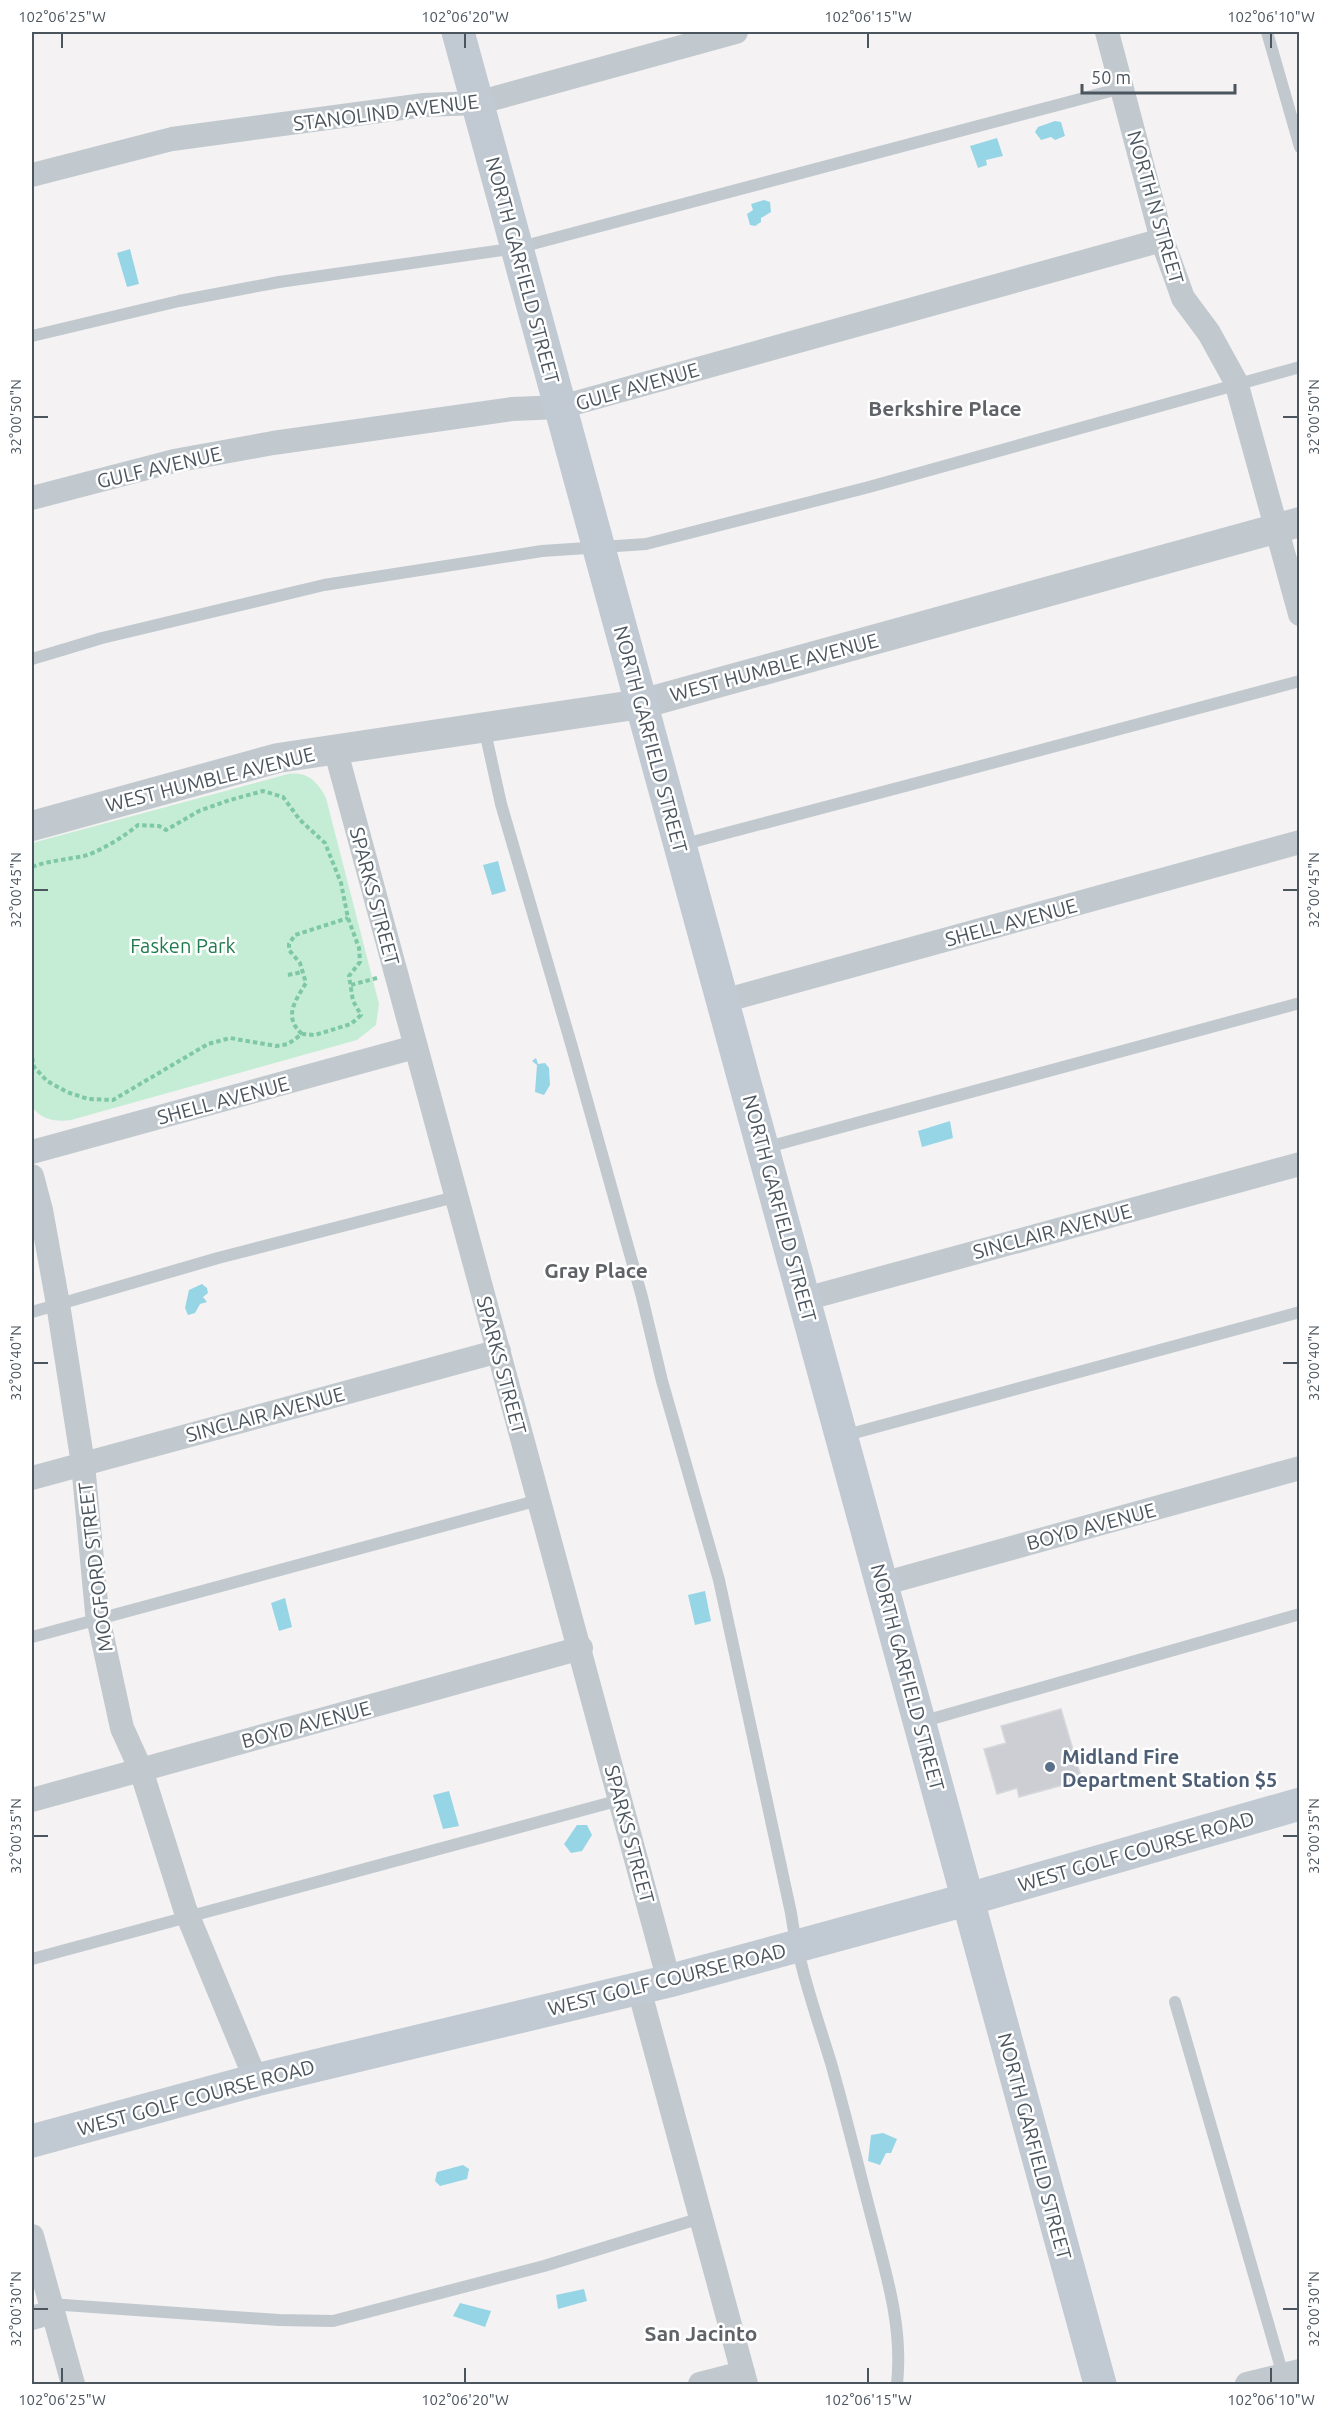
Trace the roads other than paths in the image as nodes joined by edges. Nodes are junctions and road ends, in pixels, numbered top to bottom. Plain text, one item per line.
1 (458, 32) edge
2 (736, 32) edge
3 (1107, 32) edge
4 (1267, 32) edge
5 (1122, 88) junction
6 (477, 103) junction
7 (1299, 147) edge
8 (32, 176) edge
9 (1162, 240) junction
10 (517, 248) junction
11 (32, 336) edge
12 (1299, 367) edge
13 (1236, 382) junction
14 (561, 407) junction
15 (32, 498) edge
16 (1288, 526) edge
17 (599, 547) junction
18 (1299, 614) edge
19 (32, 659) edge
20 (1299, 681) edge
21 (641, 704) junction
22 (484, 727) junction
23 (335, 748) junction
24 (32, 826) edge
25 (1299, 842) edge
26 (680, 845) junction
27 (723, 1002) junction
28 (1299, 1003) edge
29 (415, 1047) junction
30 (763, 1148) junction
31 (32, 1152) edge
32 (1299, 1164) edge
33 (32, 1176) edge
34 (455, 1197) junction
35 (805, 1299) junction
36 (58, 1304) junction
37 (32, 1312) edge
38 (1299, 1312) edge
39 (499, 1351) junction
40 (842, 1436) junction
41 (83, 1464) junction
42 (1299, 1468) edge
43 (32, 1478) edge
44 (539, 1500) junction
45 (882, 1584) junction
46 (1299, 1614) edge
47 (98, 1618) junction
48 (32, 1637) edge
49 (581, 1648) junction
50 (920, 1722) junction
51 (141, 1770) junction
52 (32, 1800) edge
53 (620, 1800) junction
54 (1299, 1804) edge
55 (969, 1899) junction
56 (188, 1916) junction
57 (796, 1946) junction
58 (32, 1959) edge
59 (654, 1985) junction
60 (1175, 2002) dead end
61 (256, 2080) junction
62 (32, 2141) edge
63 (701, 2218) junction
64 (32, 2236) edge
65 (44, 2311) edge
66 (1291, 2373) edge
67 (744, 2379) edge
68 (73, 2385) edge
69 (700, 2385) edge
70 (897, 2385) edge
71 (1100, 2385) edge
72 (1247, 2385) edge

1 - 6 main road, NORTH GARFIELD STREET
2 - 6 street, STANOLIND AVENUE
3 - 5 street, NORTH N STREET
4 - 7 lane
5 - 9 street, NORTH N STREET
5 - 10 lane
6 - 8 street, STANOLIND AVENUE
6 - 10 main road, NORTH GARFIELD STREET
9 - 13 street, NORTH N STREET
9 - 14 street, GULF AVENUE
10 - 11 lane
10 - 14 main road, NORTH GARFIELD STREET
12 - 13 lane
13 - 16 street, NORTH N STREET
13 - 17 lane
14 - 15 street, GULF AVENUE
14 - 17 main road, NORTH GARFIELD STREET
16 - 18 street, NORTH N STREET
16 - 21 street, WEST HUMBLE AVENUE
17 - 19 lane
17 - 21 main road, NORTH GARFIELD STREET
20 - 26 lane
21 - 22 street, WEST HUMBLE AVENUE
21 - 26 main road, NORTH GARFIELD STREET
22 - 23 street, WEST HUMBLE AVENUE
22 - 57 lane
23 - 24 street, WEST HUMBLE AVENUE
23 - 29 street, SPARKS STREET
25 - 27 street, SHELL AVENUE
26 - 27 main road, NORTH GARFIELD STREET
27 - 30 main road, NORTH GARFIELD STREET
28 - 30 lane
29 - 31 street, SHELL AVENUE
29 - 34 street, SPARKS STREET
30 - 35 main road, NORTH GARFIELD STREET
32 - 35 street, SINCLAIR AVENUE
33 - 36 street, MOGFORD STREET
34 - 36 lane
34 - 39 street, SPARKS STREET
35 - 40 main road, NORTH GARFIELD STREET
36 - 37 lane
36 - 41 street, MOGFORD STREET
38 - 40 lane
39 - 41 street, SINCLAIR AVENUE
39 - 44 street, SPARKS STREET
40 - 45 main road, NORTH GARFIELD STREET
41 - 43 street, SINCLAIR AVENUE
41 - 47 street, MOGFORD STREET
42 - 45 street, BOYD AVENUE
44 - 47 lane
44 - 49 street, SPARKS STREET
45 - 50 main road, NORTH GARFIELD STREET
46 - 50 lane
47 - 48 lane
47 - 51 street, MOGFORD STREET
49 - 51 street, BOYD AVENUE
49 - 53 street, SPARKS STREET
50 - 55 main road, NORTH GARFIELD STREET
51 - 52 street, BOYD AVENUE
51 - 56 street, MOGFORD STREET
53 - 56 lane
53 - 59 street, SPARKS STREET
54 - 55 main road, WEST GOLF COURSE ROAD
55 - 57 main road, WEST GOLF COURSE ROAD
55 - 71 main road, NORTH GARFIELD STREET
56 - 58 lane
56 - 61 street, MOGFORD STREET
57 - 59 main road, WEST GOLF COURSE ROAD
57 - 70 lane
59 - 61 main road, WEST GOLF COURSE ROAD
59 - 63 street, SPARKS STREET
60 - 66 lane
61 - 62 main road, WEST GOLF COURSE ROAD
63 - 65 lane
63 - 67 street, SPARKS STREET
64 - 65 street
65 - 68 street
66 - 72 street
67 - 69 street

